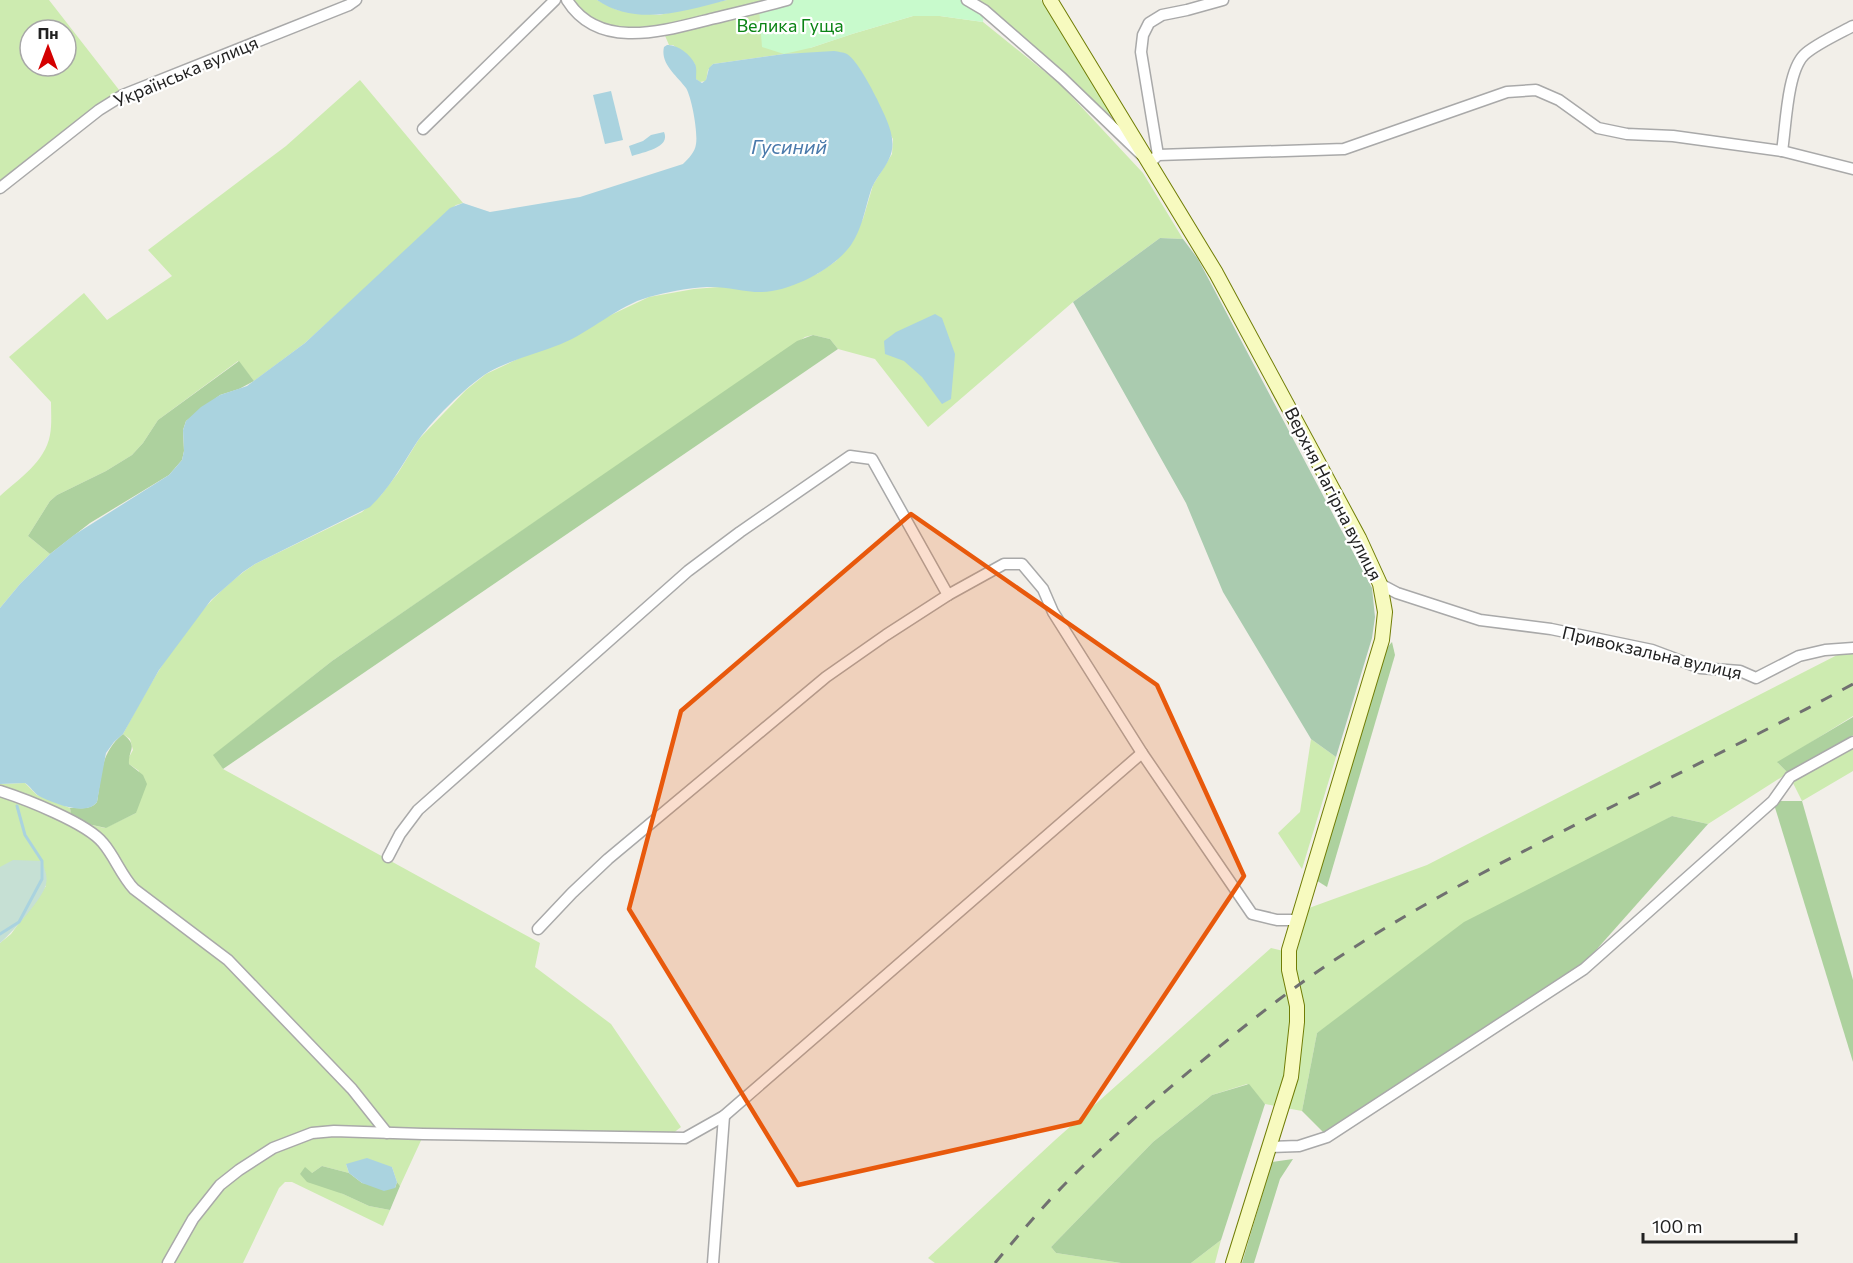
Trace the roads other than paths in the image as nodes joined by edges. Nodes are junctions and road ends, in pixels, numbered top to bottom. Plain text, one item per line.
1 (356, 0) edge
2 (555, 0) edge
3 (567, 0) edge
4 (787, 0) edge
5 (967, 0) edge
6 (1050, 0) edge
7 (1223, 0) edge
8 (1853, 26) edge
9 (423, 129) dead end
10 (1782, 151) junction
11 (1154, 159) junction
12 (1853, 169) edge
13 (0, 188) edge
14 (1380, 584) junction
15 (948, 596) junction
16 (1853, 648) edge
17 (1853, 742) edge
18 (1142, 753) junction
19 (0, 790) edge
20 (387, 857) dead end
21 (1297, 920) junction
22 (537, 929) dead end
23 (724, 1116) junction
24 (387, 1133) junction
25 (1269, 1147) junction
26 (168, 1263) edge
27 (713, 1263) edge
28 (1233, 1263) edge

1 - 13 street, Українська вулиця
2 - 9 street
3 - 4 street
5 - 11 street
6 - 11 main road, Верхня Нагірна вулиця
7 - 11 street
8 - 10 street
10 - 11 street
10 - 12 street
11 - 14 main road, Верхня Нагірна вулиця
14 - 16 street, Привокзальна вулиця
14 - 21 main road, Верхня Нагірна вулиця
15 - 18 street
15 - 20 street
15 - 22 street
17 - 25 street
18 - 21 street
18 - 23 street
19 - 24 street
21 - 25 main road, Верхня Нагірна вулиця
23 - 24 street
23 - 27 street
24 - 26 street
25 - 28 main road, Верхня Нагірна вулиця

